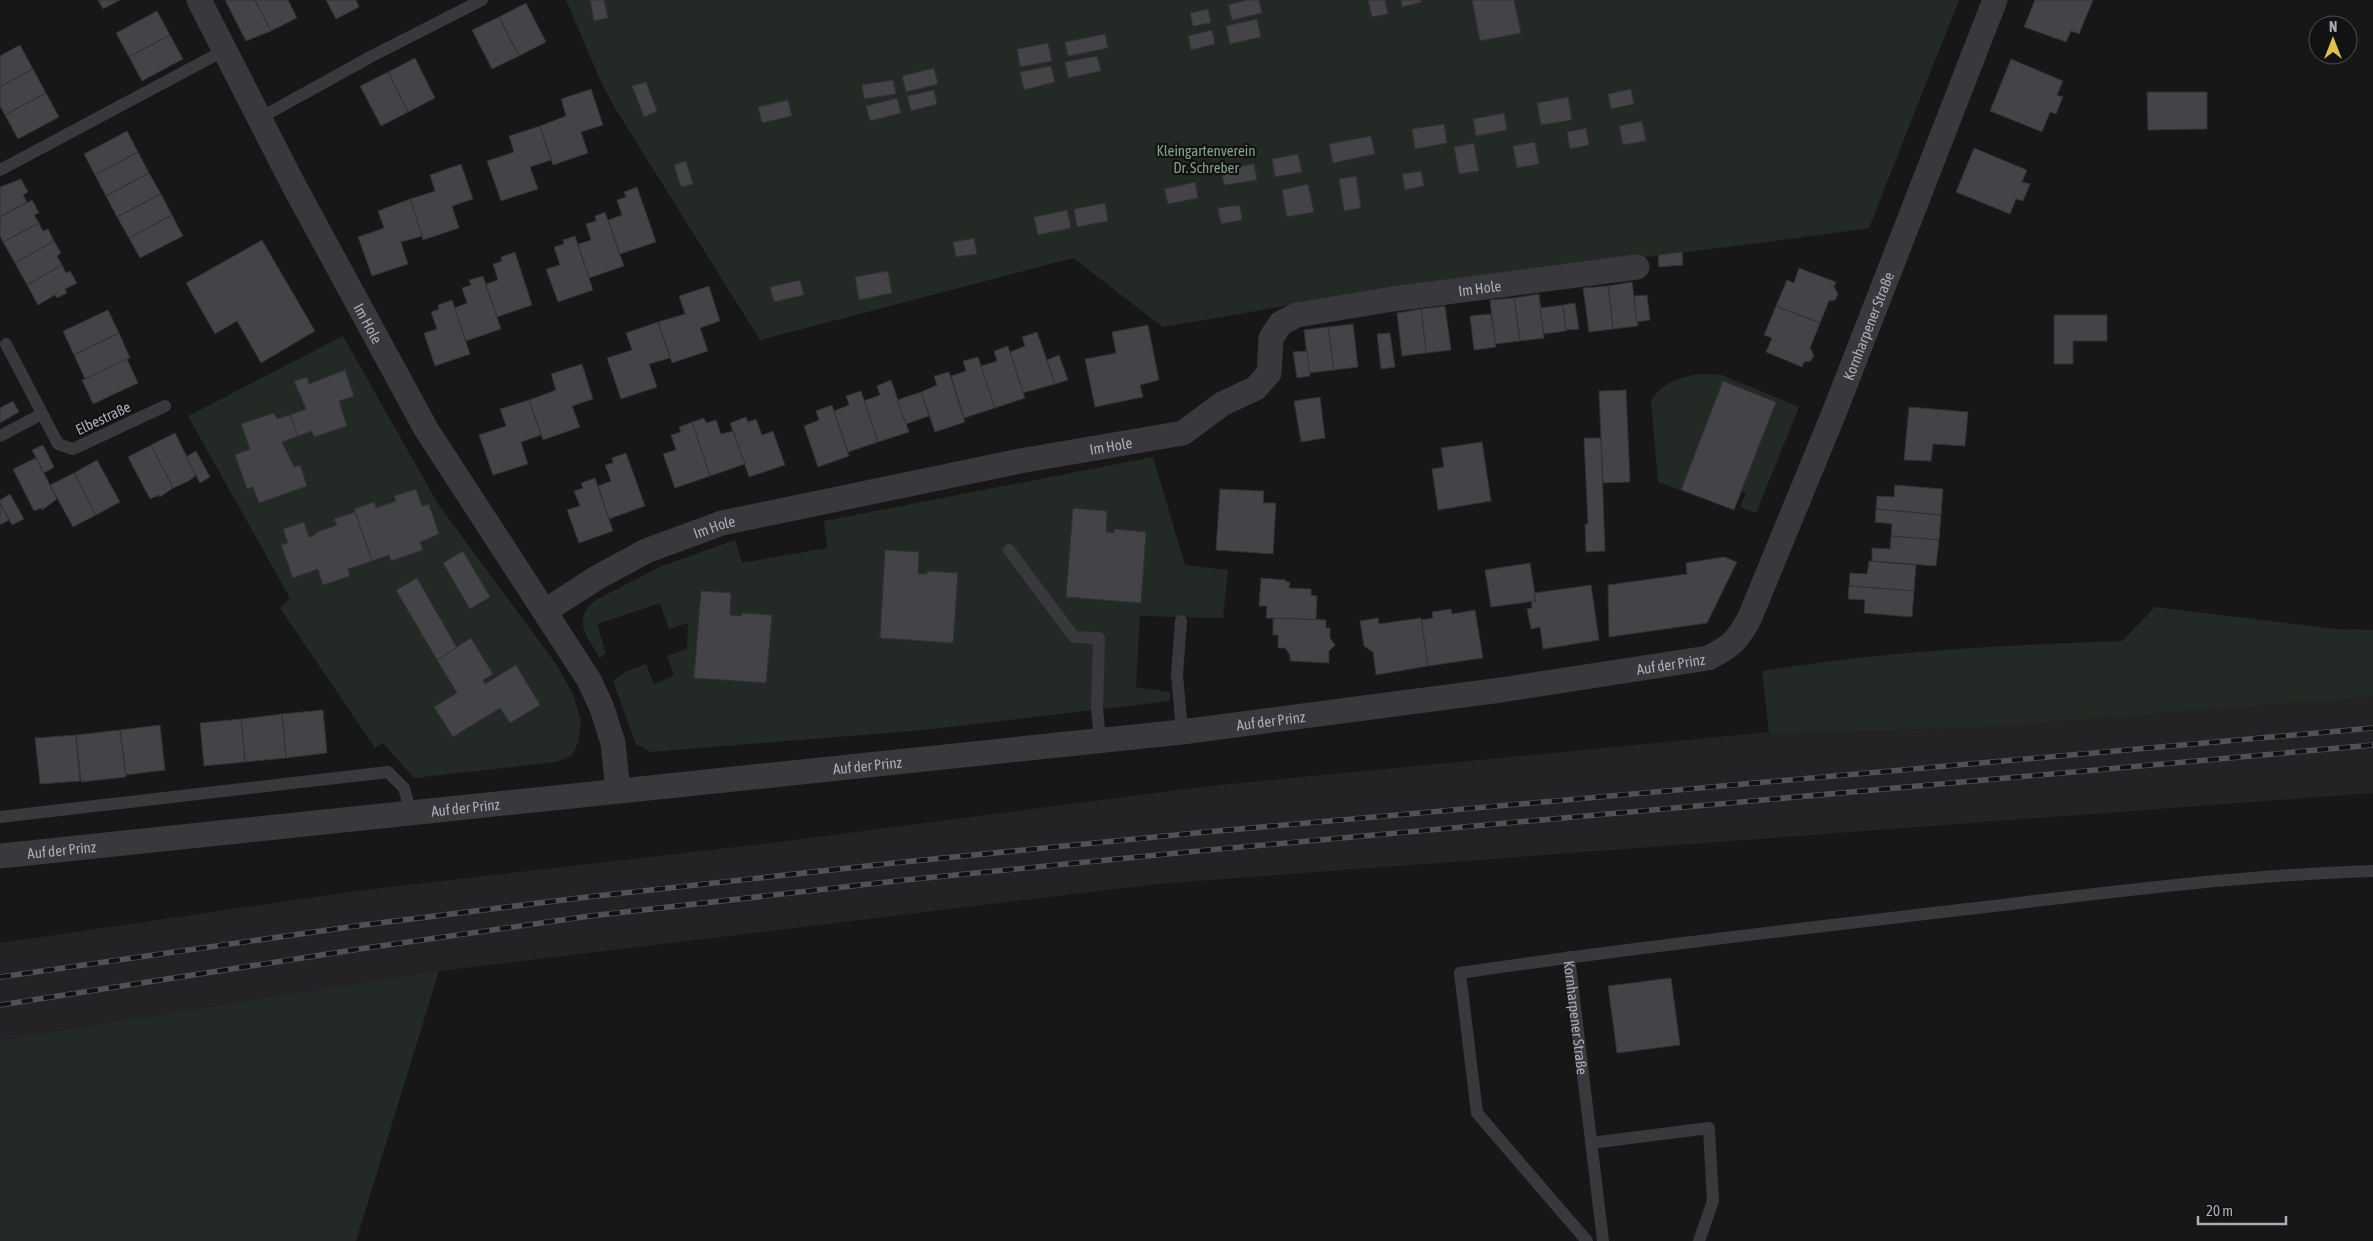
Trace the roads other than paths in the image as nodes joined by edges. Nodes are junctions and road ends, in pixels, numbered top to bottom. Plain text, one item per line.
1 (199, 0) edge
2 (482, 0) edge
3 (1995, 0) edge
4 (225, 50) junction
5 (260, 118) junction
6 (0, 170) edge
7 (1637, 267) dead end
8 (6, 344) dead end
9 (165, 406) dead end
10 (42, 414) junction
11 (0, 436) edge
12 (1009, 550) dead end
13 (545, 611) junction
14 (1181, 621) dead end
15 (1731, 647) joint
16 (1182, 732) junction
17 (1100, 740) junction
18 (618, 791) junction
19 (410, 813) junction
20 (0, 817) edge
21 (0, 856) edge
22 (2373, 871) edge
23 (1568, 957) junction
24 (1590, 1143) junction
25 (1587, 1241) edge
26 (1602, 1241) edge
27 (1699, 1241) edge

1 - 4 street, Im Hole
2 - 5 lane
3 - 15 street, Kornharpener Straße
4 - 5 street, Im Hole
4 - 6 lane
5 - 13 street, Im Hole
7 - 13 street, Im Hole
8 - 10 lane, Elbestraße
9 - 10 lane, Elbestraße
10 - 11 lane
12 - 17 lane
13 - 18 street, Im Hole
14 - 16 lane
15 - 16 street, Auf der Prinz
16 - 17 street, Auf der Prinz
17 - 18 street, Auf der Prinz
18 - 19 street, Auf der Prinz
19 - 20 lane
19 - 21 street, Auf der Prinz
22 - 23 lane, Kornharpener Straße
23 - 24 lane, Kornharpener Straße
23 - 25 lane
24 - 26 lane, Kornharpener Straße
24 - 27 lane

